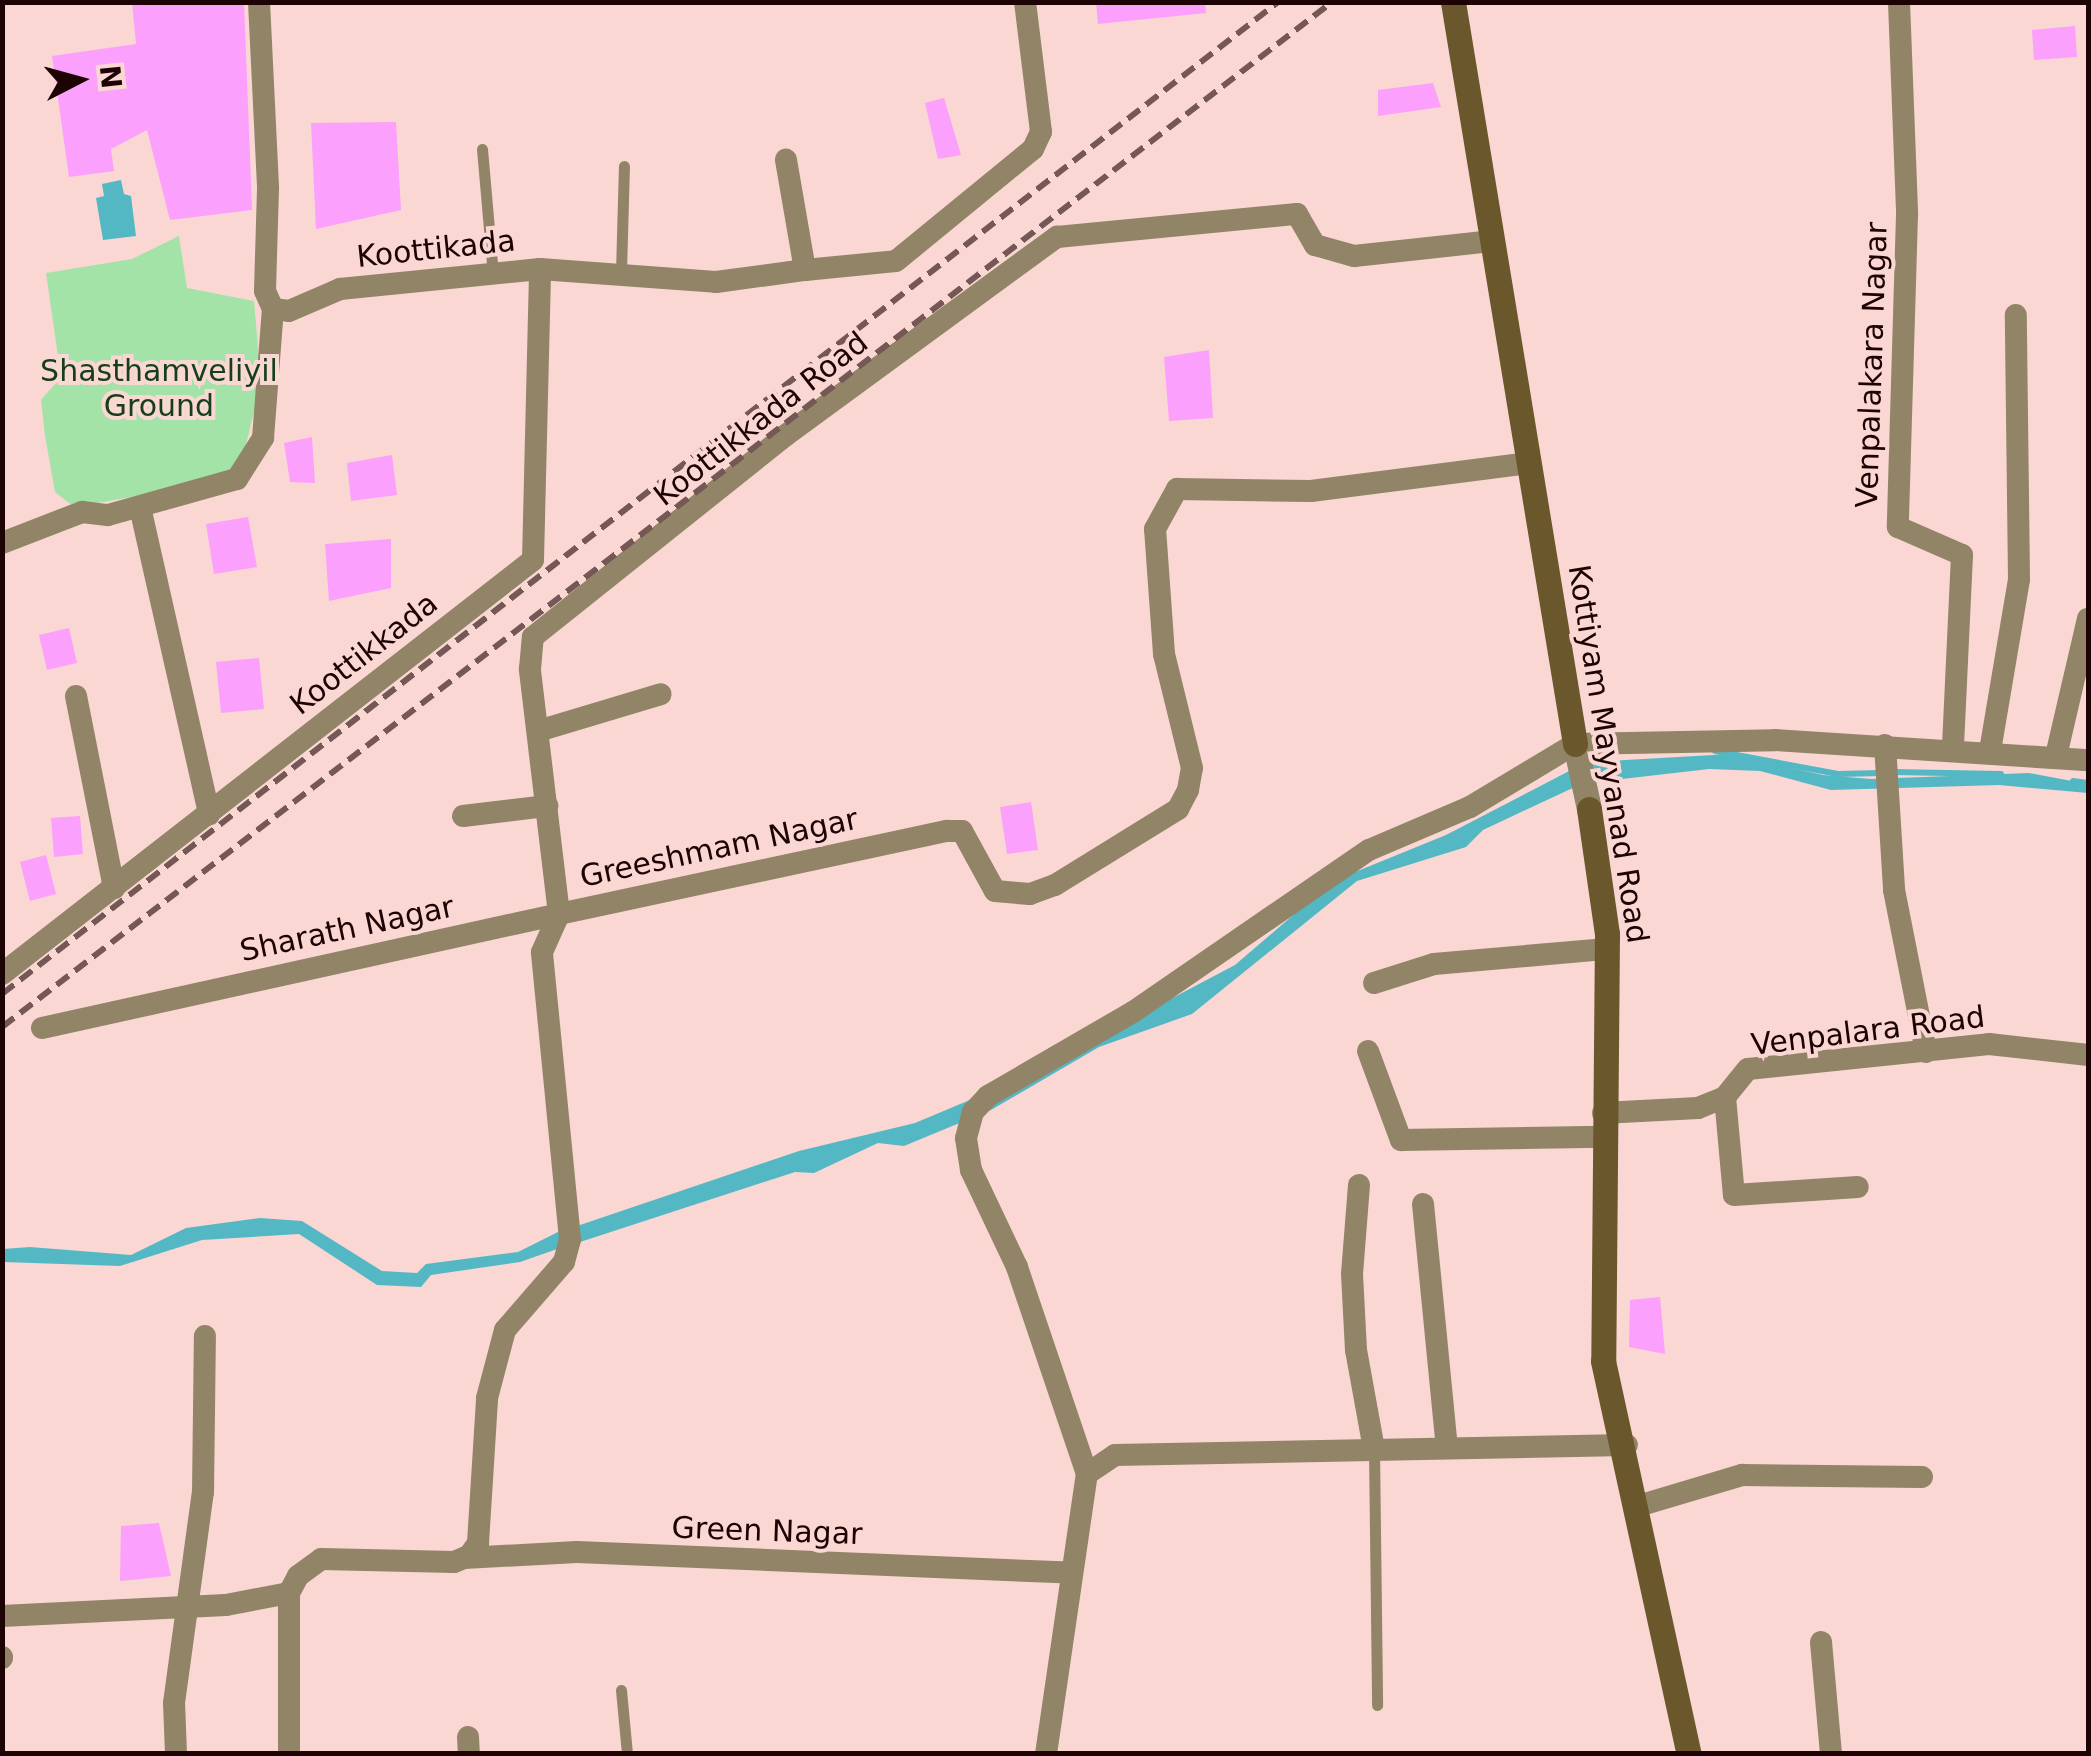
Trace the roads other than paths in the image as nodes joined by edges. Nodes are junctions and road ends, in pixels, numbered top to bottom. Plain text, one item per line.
1 (258, 2) edge
2 (1025, 2) edge
3 (1453, 2) edge
4 (1900, 2) edge
5 (482, 150) dead end
6 (786, 160) dead end
7 (624, 166) dead end
8 (1493, 241) junction
9 (540, 269) junction
10 (805, 270) junction
11 (621, 272) junction
12 (493, 274) junction
13 (272, 309) junction
14 (2016, 315) dead end
15 (1530, 463) junction
16 (140, 507) junction
17 (2, 543) edge
18 (2088, 620) edge
19 (661, 694) dead end
20 (76, 696) dead end
21 (538, 731) junction
22 (1575, 744) junction
23 (1954, 747) junction
24 (1885, 751) junction
25 (1990, 752) junction
26 (2056, 756) junction
27 (2088, 760) edge
28 (547, 806) junction
29 (1589, 809) joint
30 (208, 814) junction
31 (463, 816) dead end
32 (114, 888) junction
33 (559, 914) junction
34 (1606, 949) junction
35 (2, 974) edge
36 (1374, 983) dead end
37 (42, 1028) dead end
38 (1368, 1051) dead end
39 (1926, 1052) junction
40 (2088, 1055) edge
41 (1725, 1097) junction
42 (1603, 1125) junction
43 (1359, 1185) dead end
44 (1858, 1188) dead end
45 (1424, 1204) dead end
46 (205, 1336) dead end
47 (1626, 1444) junction
48 (1447, 1448) junction
49 (1374, 1449) junction
50 (1086, 1474) junction
51 (1922, 1477) dead end
52 (1638, 1506) junction
53 (464, 1558) junction
54 (1069, 1573) junction
55 (289, 1593) junction
56 (186, 1606) junction
57 (2, 1616) edge
58 (1822, 1642) dead end
59 (621, 1690) dead end
60 (1377, 1704) dead end
61 (176, 1754) edge
62 (289, 1754) edge
63 (627, 1754) edge
64 (1046, 1754) edge
65 (1689, 1754) edge
66 (1831, 1754) edge

1 - 13 street
2 - 10 street
3 - 8 main road, Kottiyam Mayyanad Road
4 - 23 street, Venpalakara Nagar
5 - 12 lane
6 - 10 street
7 - 11 lane
8 - 15 main road, Kottiyam Mayyanad Road
8 - 21 street, Koottikkada Road
9 - 11 street, Koottikada
9 - 12 street, Koottikada
9 - 30 street, Koottikkada
10 - 11 street, Koottikada
12 - 13 street, Koottikada
13 - 16 street
14 - 25 street
15 - 22 main road, Kottiyam Mayyanad Road
15 - 33 street, Greeshmam Nagar
16 - 17 street
16 - 30 street
18 - 26 street
19 - 21 street
20 - 32 street
21 - 28 street
22 - 24 street
22 - 29 street, Kottiyam Mayyanad Road
22 - 50 street
23 - 24 street
23 - 25 street
24 - 39 street
25 - 26 street
26 - 27 street
28 - 31 street
28 - 33 street
29 - 34 main road, Kottiyam Mayyanad Road
30 - 32 street, Koottikkada
32 - 35 street, Koottikkada
33 - 37 street, Sharath Nagar
33 - 53 street, Greeshmam Nagar
34 - 36 street
34 - 42 main road, Kottiyam Mayyanad Road
38 - 42 street, Venpalara Road
39 - 40 street, Venpalara Road
39 - 41 street, Venpalara Road
41 - 42 street, Venpalara Road
41 - 44 street, Venpalara Road
42 - 47 main road, Kottiyam Mayyanad Road
43 - 49 street
45 - 48 street
46 - 56 street
47 - 48 street
47 - 52 main road, Kottiyam Mayyanad Road
48 - 49 street
49 - 50 street
49 - 60 lane
50 - 54 street
51 - 52 street
52 - 65 main road, Kottiyam Mayyanad Road
53 - 54 street, Green Nagar
53 - 55 street
54 - 64 street
55 - 56 street
55 - 62 street
56 - 57 street
56 - 61 street
58 - 66 street
59 - 63 lane

